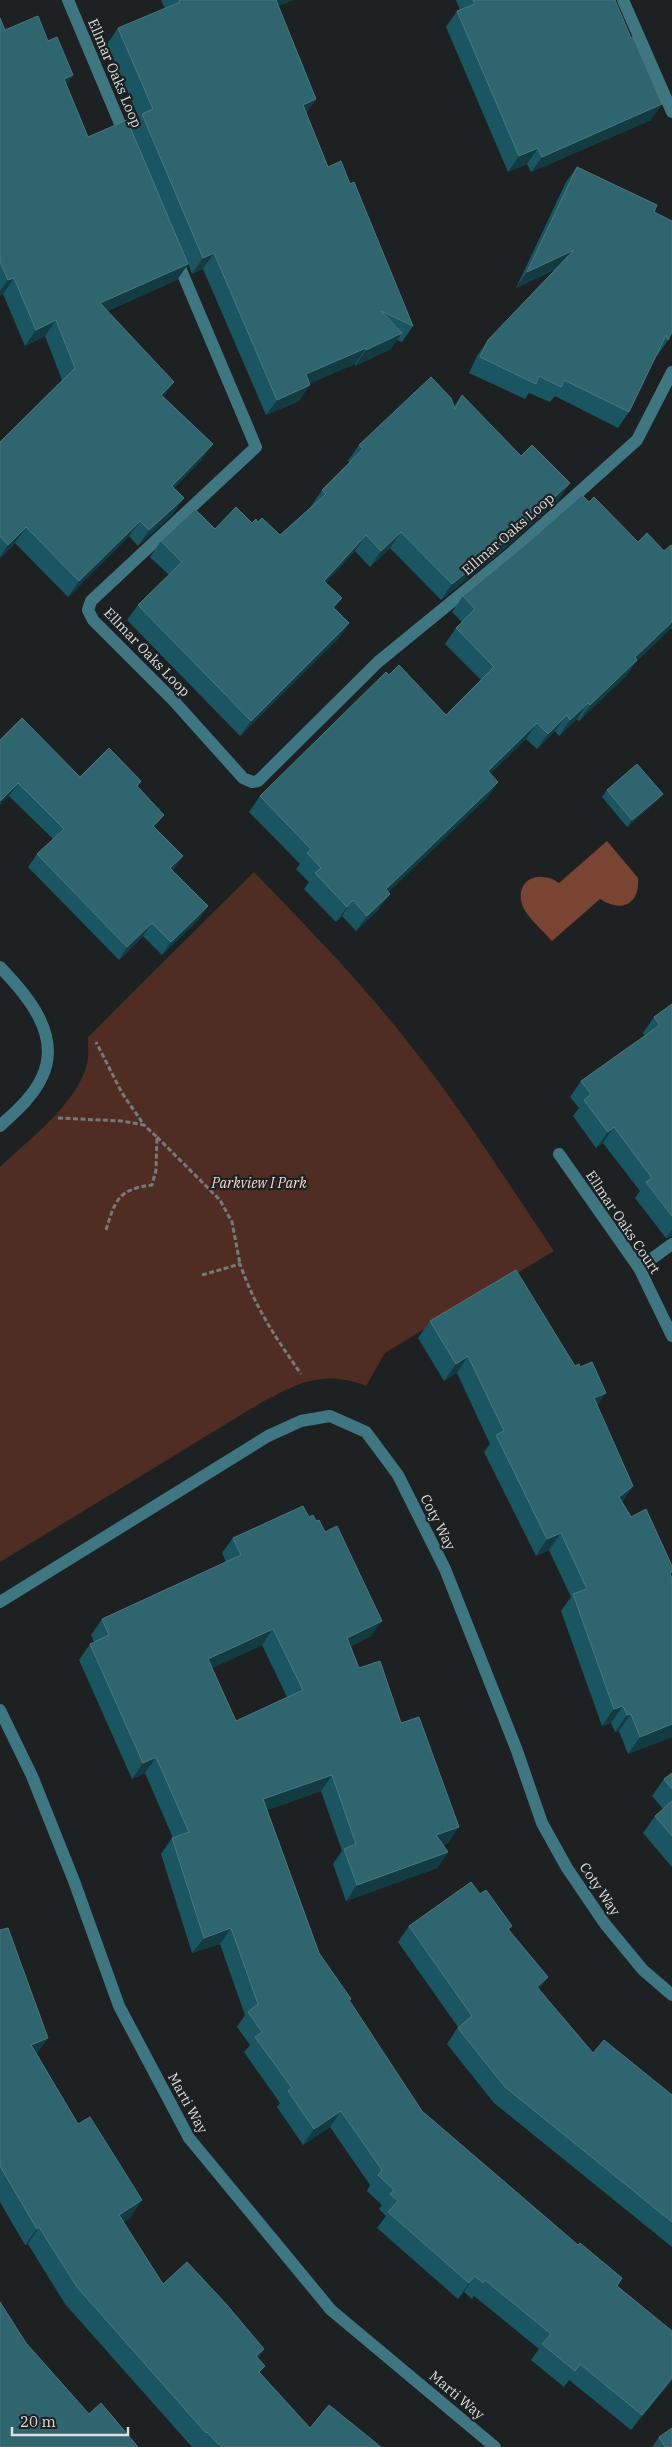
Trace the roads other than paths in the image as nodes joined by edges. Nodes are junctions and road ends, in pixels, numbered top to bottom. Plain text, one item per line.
1 (68, 0) edge
2 (623, 0) edge
3 (672, 112) edge
4 (129, 146) edge
5 (171, 246) edge
6 (672, 372) edge
7 (0, 967) edge
8 (0, 1126) edge
9 (560, 1154) dead end
10 (672, 1244) edge
11 (639, 1268) junction
12 (672, 1336) edge
13 (0, 1602) edge
14 (0, 1710) edge
15 (672, 1994) edge
16 (495, 2447) edge

1 - 4 street, Ellmar Oaks Loop
2 - 3 street
5 - 6 street, Ellmar Oaks Loop
7 - 8 street
9 - 11 street, Ellmar Oaks Court
10 - 11 street
11 - 12 street, Ellmar Oaks Court
13 - 15 street, Coty Way
14 - 16 street, Marti Way

